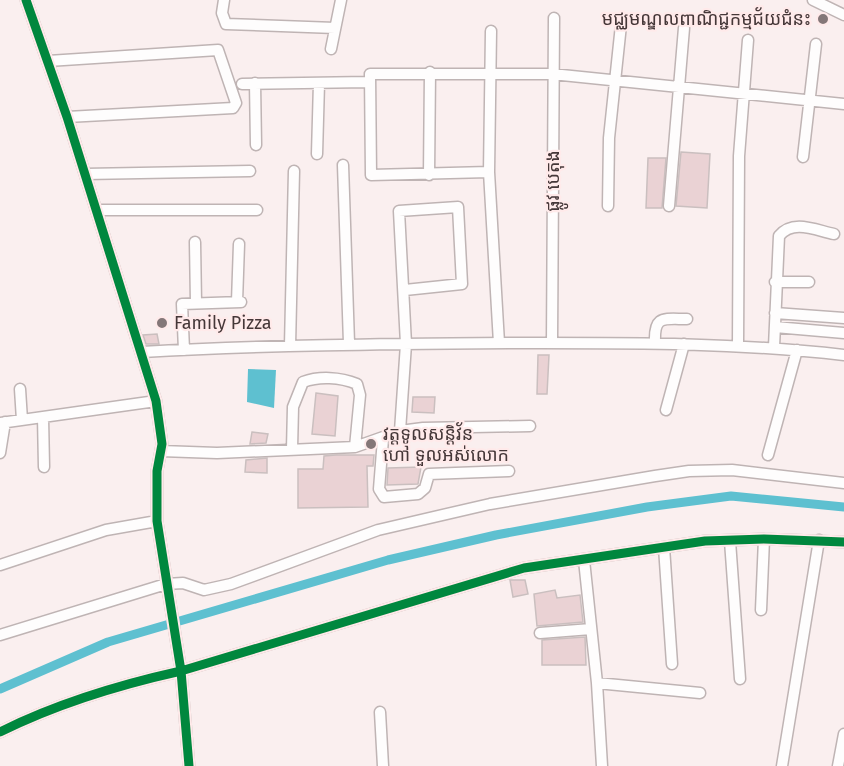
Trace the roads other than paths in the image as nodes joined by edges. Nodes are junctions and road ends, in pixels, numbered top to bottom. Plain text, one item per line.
1 (27, 0) edge
2 (224, 0) edge
3 (341, 0) edge
4 (813, 0) edge
5 (844, 15) edge
6 (555, 18) dead end
7 (621, 25) dead end
8 (335, 28) junction
9 (684, 28) dead end
10 (491, 31) dead end
11 (748, 40) dead end
12 (816, 44) dead end
13 (331, 50) dead end
14 (48, 61) junction
15 (430, 72) junction
16 (490, 73) junction
17 (552, 74) junction
18 (615, 81) junction
19 (369, 82) junction
20 (255, 83) junction
21 (319, 83) junction
22 (242, 84) dead end
23 (679, 88) junction
24 (744, 96) junction
25 (809, 101) junction
26 (844, 104) edge
27 (67, 117) junction
28 (256, 145) dead end
29 (317, 154) dead end
30 (803, 157) dead end
31 (344, 165) dead end
32 (250, 171) dead end
33 (294, 171) dead end
34 (489, 172) junction
35 (85, 174) junction
36 (429, 175) junction
37 (669, 206) dead end
38 (608, 207) dead end
39 (96, 210) junction
40 (257, 210) dead end
41 (834, 234) dead end
42 (195, 242) dead end
43 (239, 244) dead end
44 (776, 282) junction
45 (809, 282) dead end
46 (405, 290) junction
47 (196, 303) junction
48 (775, 313) junction
49 (844, 318) edge
50 (687, 319) dead end
51 (775, 327) junction
52 (844, 333) edge
53 (655, 342) junction
54 (349, 343) junction
55 (499, 343) junction
56 (552, 343) junction
57 (406, 344) junction
58 (684, 344) junction
59 (290, 346) junction
60 (738, 346) junction
61 (774, 347) junction
62 (184, 350) junction
63 (797, 350) junction
64 (142, 352) junction
65 (844, 355) edge
66 (20, 389) dead end
67 (156, 401) junction
68 (666, 410) dead end
69 (43, 417) junction
70 (22, 420) junction
71 (3, 422) edge
72 (530, 426) dead end
73 (400, 431) junction
74 (383, 439) junction
75 (355, 447) junction
76 (292, 449) junction
77 (161, 451) junction
78 (0, 453) edge
79 (768, 455) dead end
80 (44, 467) dead end
81 (510, 471) dead end
82 (844, 483) edge
83 (157, 521) junction
84 (764, 539) junction
85 (819, 540) junction
86 (730, 541) junction
87 (844, 542) edge
88 (664, 547) junction
89 (584, 560) junction
90 (0, 565) edge
91 (166, 588) junction
92 (761, 610) dead end
93 (591, 629) junction
94 (540, 633) dead end
95 (0, 635) edge
96 (672, 664) dead end
97 (180, 667) junction
98 (740, 679) dead end
99 (597, 683) junction
100 (700, 693) dead end
101 (380, 712) dead end
102 (0, 732) edge
103 (844, 734) edge
104 (189, 766) edge
105 (383, 766) edge
106 (602, 766) edge
107 (783, 766) edge
108 (838, 766) edge

1 - 14 street
2 - 8 street
3 - 8 street
4 - 5 street
6 - 17 street, ផ្លូវ បេតុង
7 - 18 street
8 - 13 street
9 - 23 street
10 - 16 street
11 - 24 street
12 - 25 street
14 - 27 street
14 - 27 street
15 - 16 street
15 - 19 street
15 - 36 street
16 - 17 street
16 - 34 street
17 - 18 street
17 - 56 street, ផ្លូវ បេតុង
18 - 23 street
18 - 38 street
19 - 21 street
19 - 36 street
20 - 21 street
20 - 22 street
20 - 28 street
21 - 29 street
23 - 24 street
23 - 37 street
24 - 25 street
24 - 60 street
25 - 26 street
25 - 30 street
27 - 35 street
31 - 54 street
32 - 35 street
33 - 59 street
34 - 36 street
34 - 55 street
35 - 39 street
39 - 40 street
39 - 64 street
41 - 44 street
42 - 47 street
43 - 47 street
44 - 45 street
44 - 48 street
46 - 46 street
46 - 57 street
47 - 62 street
48 - 49 street
48 - 51 street
50 - 53 street
51 - 52 street
51 - 61 street
53 - 56 street
53 - 58 street
54 - 57 street
54 - 59 street
55 - 56 street
55 - 57 street
57 - 73 street
58 - 60 street
58 - 68 street
59 - 62 street
60 - 61 street
61 - 63 street
62 - 64 street
63 - 65 street
63 - 79 street
64 - 67 street
66 - 70 street
67 - 69 street
67 - 77 street
69 - 70 street
69 - 80 street
70 - 71 street
71 - 78 street
72 - 73 street
73 - 74 street
74 - 75 street
74 - 81 street
75 - 76 street
75 - 76 street
76 - 77 street
77 - 83 street
82 - 91 street
83 - 90 street
83 - 91 street
84 - 85 street
84 - 86 street
84 - 92 street
85 - 87 street
85 - 107 street
86 - 88 street
86 - 98 street
88 - 89 street
88 - 96 street
89 - 93 street
89 - 97 street
91 - 95 street
91 - 97 street
93 - 94 street
93 - 99 street
97 - 102 street
97 - 104 street
99 - 100 street
99 - 106 street
101 - 105 street
103 - 108 street

